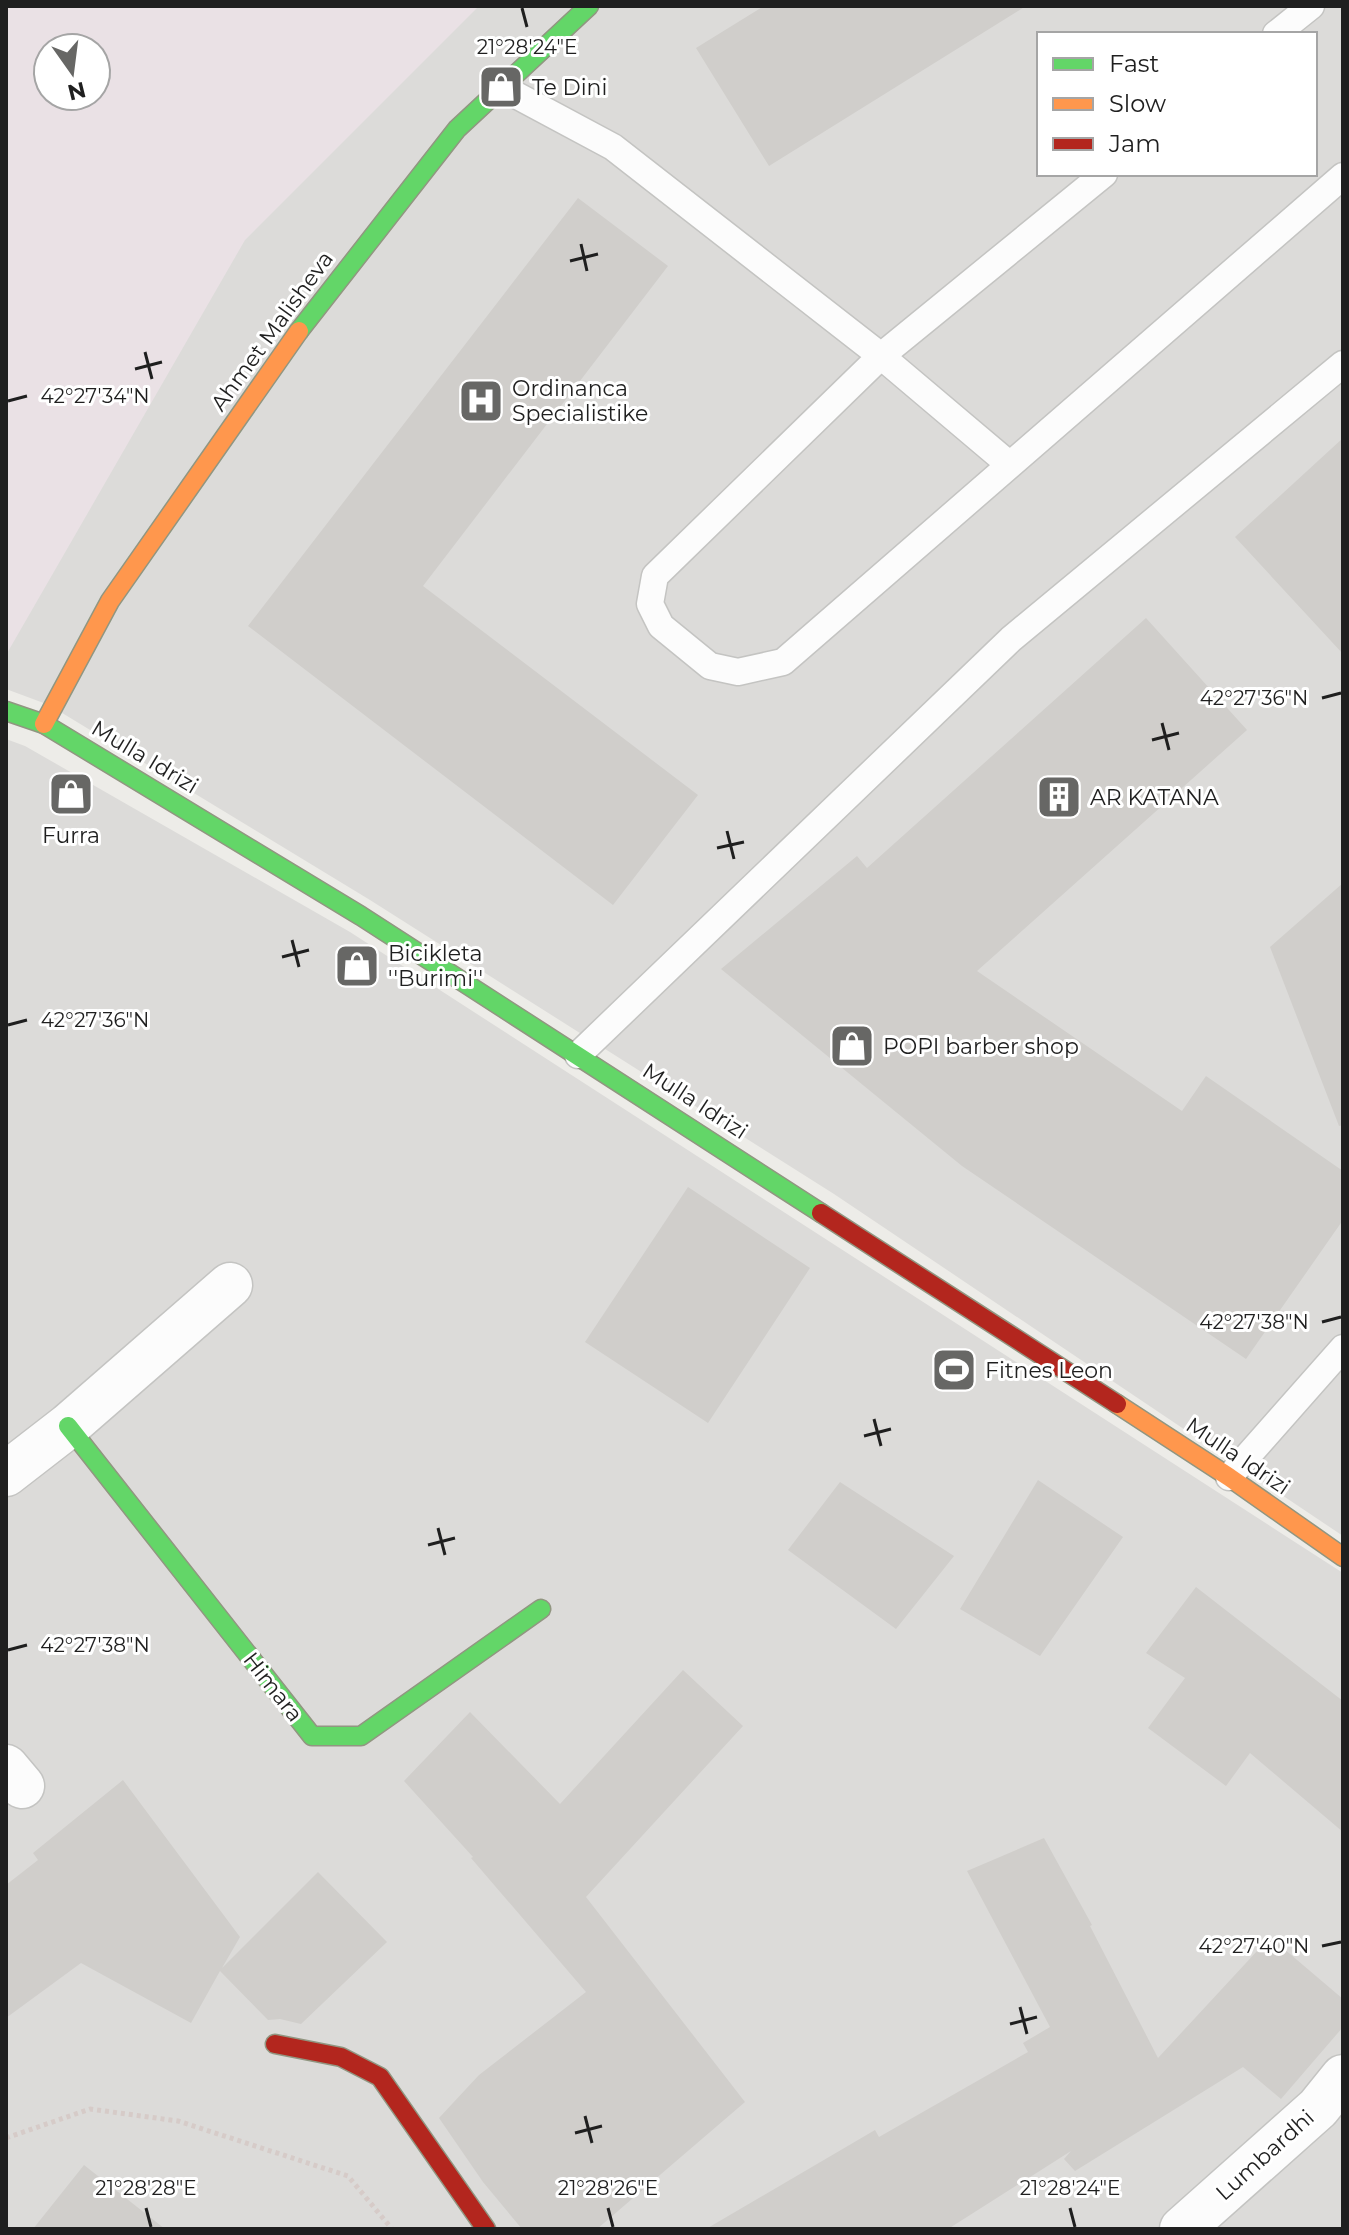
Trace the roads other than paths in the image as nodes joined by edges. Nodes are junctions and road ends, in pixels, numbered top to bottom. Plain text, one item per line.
1 (589, 6) edge
2 (1311, 6) edge
3 (1278, 32) edge
4 (501, 87) junction
5 (1102, 176) edge
6 (1343, 176) edge
7 (881, 356) junction
8 (1343, 364) edge
9 (1010, 465) junction
10 (6, 711) edge
11 (44, 724) junction
12 (578, 1055) junction
13 (230, 1285) dead end
14 (1343, 1348) edge
15 (68, 1426) junction
16 (6, 1474) edge
17 (1229, 1477) junction
18 (1343, 1557) edge
19 (541, 1609) dead end
20 (275, 2044) dead end
21 (1343, 2077) edge
22 (486, 2229) edge
23 (1182, 2229) edge

1 - 4 street, Ahmet Malisheva
2 - 3 lane
4 - 7 lane
4 - 11 street, Ahmet Malisheva
5 - 7 lane
6 - 9 lane
7 - 9 lane
7 - 9 lane
8 - 12 lane
10 - 11 street, Mulla Idrizi
11 - 12 street, Mulla Idrizi
12 - 17 street, Mulla Idrizi
13 - 15 street
14 - 17 lane
15 - 16 street
15 - 19 street, Himara
17 - 18 street, Mulla Idrizi
20 - 22 street
21 - 23 street, Lumbardhi

